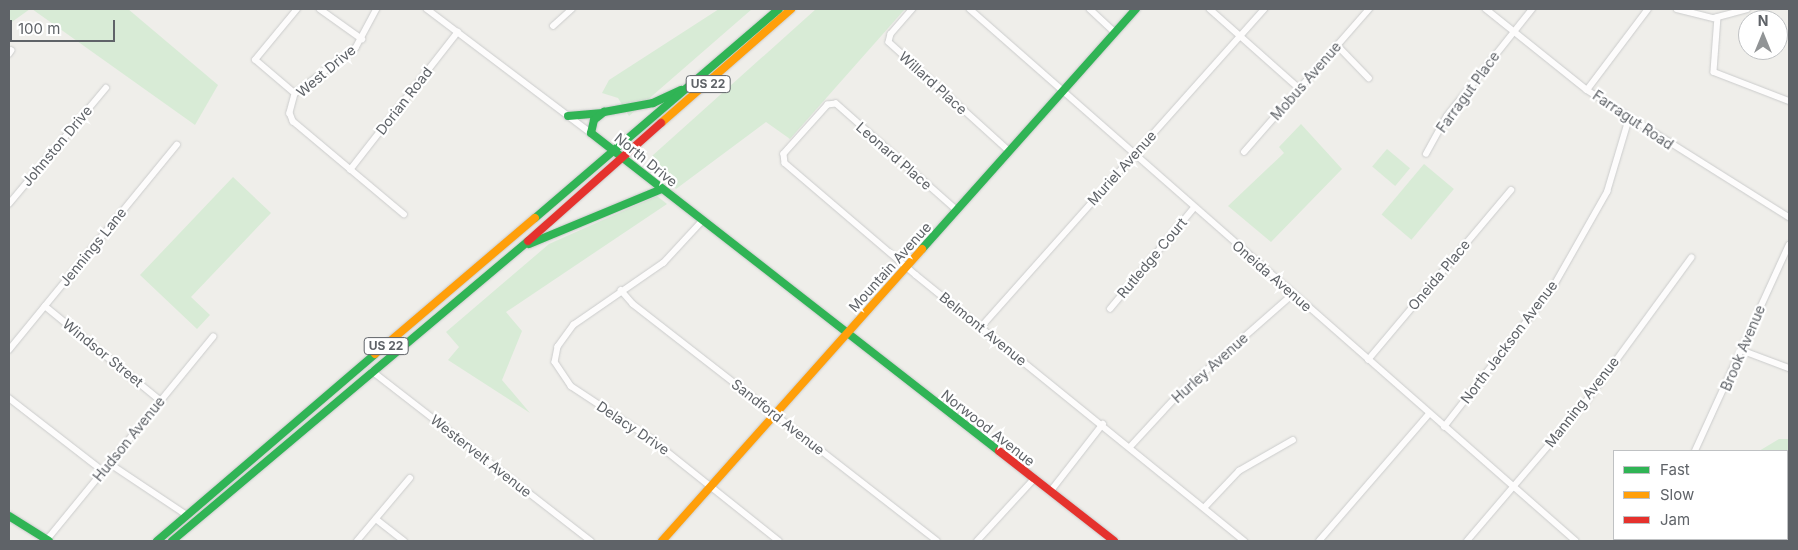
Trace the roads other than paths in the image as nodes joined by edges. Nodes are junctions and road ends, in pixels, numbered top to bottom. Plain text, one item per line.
1 (297, 9) edge
2 (320, 9) edge
3 (377, 9) edge
4 (427, 9) edge
5 (572, 9) edge
6 (779, 9) edge
7 (791, 9) edge
8 (913, 9) edge
9 (970, 9) edge
10 (1090, 9) edge
11 (1136, 9) edge
12 (1210, 9) edge
13 (1264, 9) edge
14 (1369, 9) edge
15 (1486, 9) edge
16 (1532, 9) edge
17 (1648, 9) edge
18 (1677, 9) edge
19 (1747, 9) edge
20 (1718, 17) junction
21 (553, 26) dead end
22 (458, 32) junction
23 (1115, 32) junction
24 (1512, 32) junction
25 (1240, 36) junction
26 (362, 39) junction
27 (1337, 45) junction
28 (1369, 78) dead end
29 (695, 83) junction
30 (106, 88) dead end
31 (1300, 89) junction
32 (1587, 90) junction
33 (1062, 91) junction
34 (296, 94) junction
35 (1789, 101) edge
36 (832, 103) joint
37 (604, 112) junction
38 (568, 116) junction
39 (1630, 118) junction
40 (591, 133) junction
41 (177, 145) dead end
42 (1009, 151) junction
43 (616, 152) junction
44 (1244, 152) dead end
45 (1134, 154) junction
46 (1426, 154) dead end
47 (624, 158) junction
48 (350, 170) junction
49 (662, 189) junction
50 (1511, 190) dead end
51 (9, 204) edge
52 (1194, 208) junction
53 (956, 210) junction
54 (404, 214) dead end
55 (1789, 217) edge
56 (702, 222) junction
57 (1789, 245) edge
58 (519, 249) junction
59 (1691, 258) dead end
60 (908, 265) junction
61 (621, 290) junction
62 (1293, 294) junction
63 (45, 306) junction
64 (1110, 309) dead end
65 (980, 327) junction
66 (846, 334) junction
67 (213, 337) dead end
68 (9, 350) edge
69 (1741, 350) junction
70 (1368, 360) junction
71 (1789, 368) edge
72 (372, 370) junction
73 (9, 398) edge
74 (160, 400) junction
75 (1429, 414) junction
76 (775, 415) junction
77 (1103, 424) junction
78 (1444, 427) junction
79 (1293, 440) dead end
80 (1130, 447) junction
81 (1694, 450) edge
82 (109, 463) junction
83 (103, 471) junction
84 (410, 478) dead end
85 (1034, 479) junction
86 (711, 486) junction
87 (1513, 486) junction
88 (1050, 492) junction
89 (1204, 508) junction
90 (187, 515) junction
91 (9, 516) edge
92 (376, 519) junction
93 (9, 522) edge
94 (21, 524) junction
95 (47, 541) edge
96 (157, 541) edge
97 (172, 541) edge
98 (357, 541) edge
99 (404, 541) edge
100 (591, 541) edge
101 (662, 541) edge
102 (779, 541) edge
103 (937, 541) edge
104 (977, 541) edge
105 (1114, 541) edge
106 (1245, 541) edge
107 (1319, 541) edge
108 (1467, 541) edge
109 (1576, 541) edge

1 - 34 street
2 - 26 street
3 - 26 street, West Drive
4 - 22 street, North Drive
5 - 21 street
6 - 29 main road, US 22
7 - 47 main road, US 22
8 - 42 street, Willard Place
9 - 33 street, Oneida Avenue
10 - 23 street
11 - 23 main road, Mountain Avenue
12 - 25 street
13 - 25 street, Muriel Avenue
14 - 27 street, Mobus Avenue
15 - 24 street, Farragut Road
16 - 24 street, Farragut Place
17 - 32 street
18 - 20 street
19 - 20 street
20 - 35 street
22 - 38 street, North Drive
22 - 48 street, Dorian Road
23 - 33 main road, Mountain Avenue
24 - 32 street, Farragut Road
24 - 46 street, Farragut Place
25 - 31 street
25 - 45 street, Muriel Avenue
26 - 34 street, West Drive
27 - 28 street
27 - 31 street, Mobus Avenue
29 - 37 main road
29 - 43 main road, US 22
30 - 51 street, Johnston Drive
31 - 44 street, Mobus Avenue
32 - 39 street, Farragut Road
33 - 42 main road, Mountain Avenue
33 - 45 street, Oneida Avenue
34 - 48 street, West Drive
36 - 53 street, Leonard Place
36 - 60 street, Belmont Avenue
37 - 38 main road
37 - 40 main road
38 - 40 street, North Drive
39 - 55 street, Farragut Road
39 - 78 street, North Jackson Avenue
40 - 43 main road, North Drive
41 - 63 street, Jennings Lane
42 - 53 main road, Mountain Avenue
43 - 47 main road, North Drive
43 - 90 main road, US 22
45 - 52 street, Oneida Avenue
45 - 65 street, Muriel Avenue
47 - 49 main road, North Drive
47 - 58 main road, US 22
48 - 54 street, West Drive
49 - 56 main road, North Drive
49 - 58 main road
50 - 70 street, Oneida Place
52 - 62 street, Oneida Avenue
52 - 64 street, Rutledge Court
53 - 60 main road, Mountain Avenue
56 - 61 street
56 - 66 main road, North Drive
57 - 69 street, Brook Avenue
58 - 72 main road, US 22
59 - 87 street, Manning Avenue
60 - 65 street, Belmont Avenue
60 - 66 main road, Mountain Avenue
61 - 76 street, Sandford Avenue
61 - 86 street, Delacy Drive
62 - 70 street, Oneida Avenue
62 - 80 street, Hurley Avenue
63 - 68 street, Jennings Lane
63 - 74 street, Windsor Street
65 - 77 street, Belmont Avenue
66 - 76 main road, Mountain Avenue
66 - 85 main road, Norwood Avenue
67 - 74 street, Hudson Avenue
69 - 71 street
69 - 81 street, Brook Avenue
70 - 75 street, Oneida Avenue
72 - 97 main road, US 22
72 - 100 street, Westervelt Avenue
73 - 83 street
74 - 82 street, Hudson Avenue
75 - 78 street, Oneida Avenue
75 - 107 street
76 - 86 main road, Mountain Avenue
76 - 103 street, Sandford Avenue
77 - 80 street, Belmont Avenue
77 - 88 street
78 - 87 street, Oneida Avenue
79 - 89 street
80 - 89 street, Belmont Avenue
82 - 83 street, Hudson Avenue
82 - 90 street
83 - 95 street, Hudson Avenue
84 - 92 street
85 - 88 main road, Norwood Avenue
85 - 104 street
86 - 101 main road, Mountain Avenue
86 - 102 street, Delacy Drive
87 - 108 street, Manning Avenue
87 - 109 street, Oneida Avenue
88 - 105 main road, Norwood Avenue
89 - 106 street, Belmont Avenue
90 - 96 main road, US 22
91 - 94 main road
92 - 98 street
92 - 99 street
93 - 94 main road
94 - 95 main road

